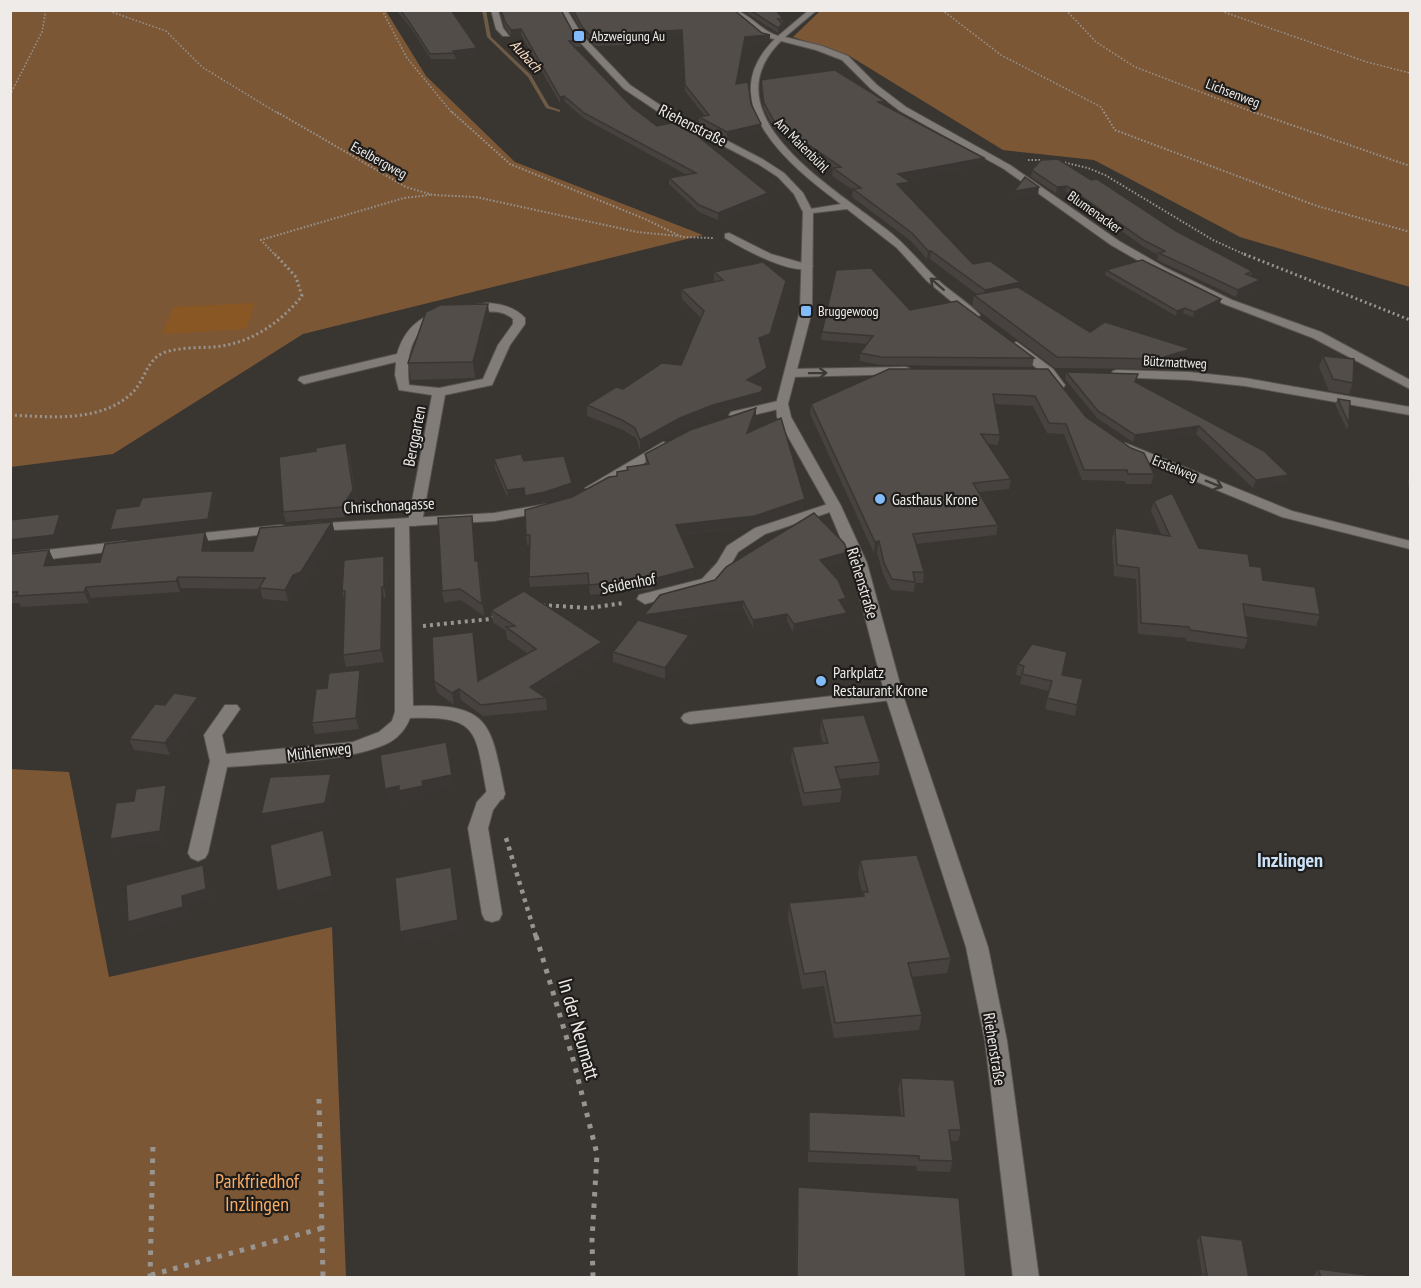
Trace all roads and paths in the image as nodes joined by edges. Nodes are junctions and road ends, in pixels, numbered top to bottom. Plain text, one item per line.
1 (46, 10) edge
2 (106, 10) edge
3 (382, 10) edge
4 (494, 10) edge
5 (563, 10) edge
6 (733, 10) edge
7 (814, 10) edge
8 (942, 10) edge
9 (1066, 10) edge
10 (1218, 10) edge
11 (126, 11) edge
12 (129, 17) junction
13 (506, 34) edge
14 (780, 39) junction
15 (1410, 73) edge
16 (10, 95) edge
17 (997, 162) junction
18 (1410, 166) edge
19 (434, 195) junction
20 (848, 206) junction
21 (808, 212) junction
22 (1410, 232) edge
23 (679, 236) junction
24 (729, 236) joint
25 (808, 266) junction
26 (1410, 320) edge
27 (987, 325) edge
28 (1010, 341) edge
29 (404, 356) junction
30 (915, 371) edge
31 (1027, 372) edge
32 (1055, 372) junction
33 (791, 373) junction
34 (1107, 374) edge
35 (304, 380) dead end
36 (1410, 385) edge
37 (439, 392) junction
38 (1070, 400) edge
39 (782, 404) junction
40 (1410, 411) edge
41 (10, 415) edge
42 (725, 419) edge
43 (675, 440) edge
44 (1113, 441) edge
45 (582, 493) edge
46 (563, 502) edge
47 (834, 506) junction
48 (409, 522) junction
49 (173, 540) edge
50 (138, 544) edge
51 (1410, 545) edge
52 (10, 560) edge
53 (645, 599) joint
54 (530, 604) edge
55 (500, 614) edge
56 (404, 628) junction
57 (894, 695) junction
58 (231, 709) dead end
59 (404, 712) junction
60 (690, 718) dead end
61 (219, 762) junction
62 (506, 835) dead end
63 (198, 853) dead end
64 (492, 914) dead end
65 (319, 1099) dead end
66 (153, 1144) dead end
67 (323, 1227) junction
68 (151, 1276) edge
69 (323, 1278) edge
70 (593, 1278) edge
71 (1026, 1278) edge

1 - 16 path
2 - 12 path, Eselbergweg
3 - 23 path
4 - 13 street
5 - 21 street, Riehenstraße
6 - 14 street, Blumenacker
7 - 14 street, Am Maienbühl
8 - 22 path
9 - 18 path, Lichsenweg
10 - 15 path
11 - 12 path
12 - 19 path, Eselbergweg
14 - 17 street, Blumenacker
14 - 20 street, Am Maienbühl
17 - 26 path
17 - 36 street, Blumenacker
19 - 23 path, Eselbergweg
19 - 41 path
20 - 21 street
27 -> 20 street
21 - 25 street
23 - 24 path, Eselbergweg
24 - 25 street
25 - 33 street
28 - 32 street
29 - 35 street
29 - 37 street, Berggarten
29 - 37 street, Berggarten
33 -> 30 street
31 - 32 street
32 - 38 street
33 - 39 street
34 - 40 street, Bützmattweg
37 - 48 street, Berggarten
39 - 42 street
39 - 47 street, Riehenstraße
43 - 45 street
44 -> 51 street, Erstelweg
46 - 48 street, Chrischonagasse
47 - 53 street, Seidenhof
47 - 57 street, Riehenstraße
48 - 49 street, Chrischonagasse
48 - 56 street
50 - 52 street
53 - 54 path, Seidenhof
55 - 56 path
56 - 59 street
57 - 60 street
57 - 71 street, Riehenstraße
58 - 61 street
59 - 61 street, Mühlenweg
59 - 64 street
61 - 63 street
62 - 70 path, In der Neumatt
65 - 67 path
66 - 68 path
67 - 68 path
67 - 69 path

